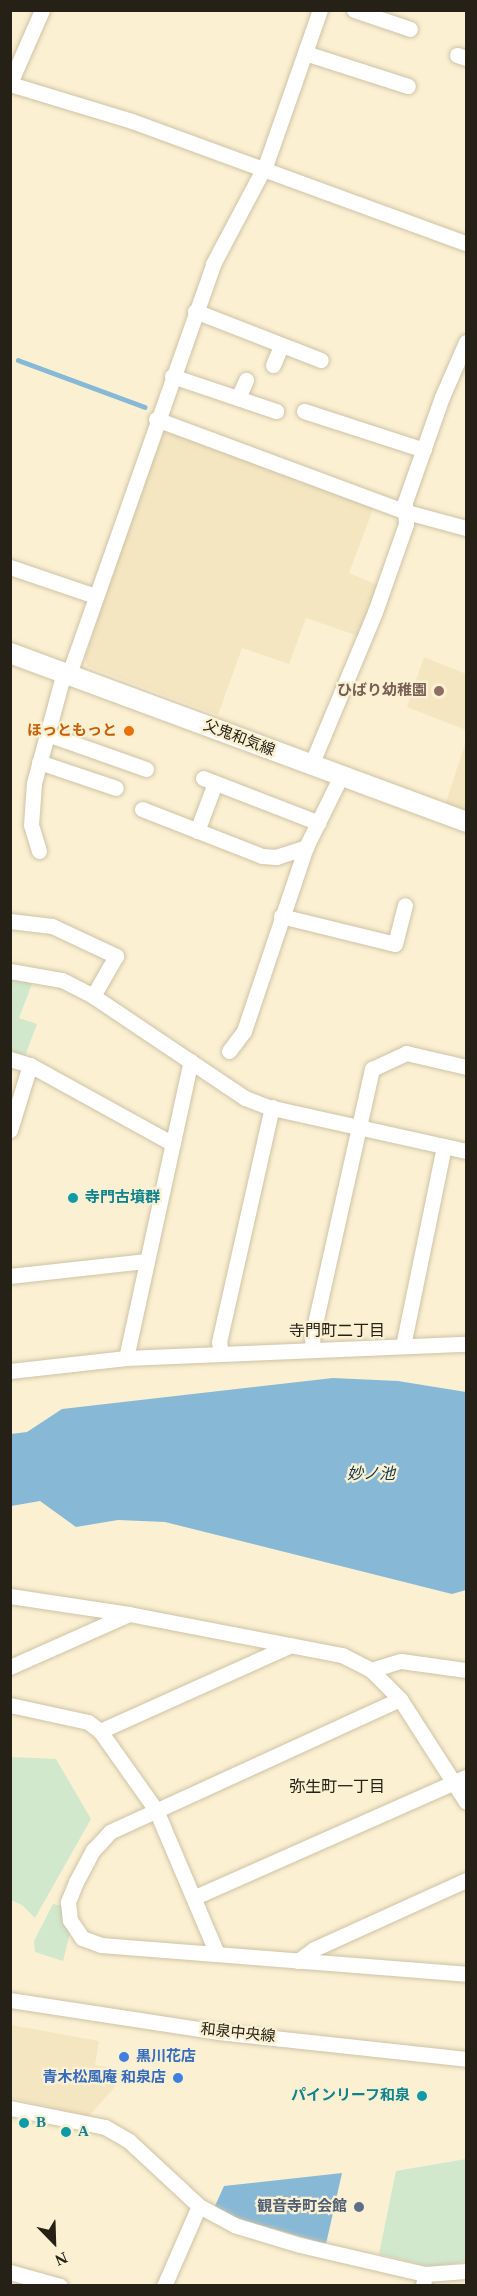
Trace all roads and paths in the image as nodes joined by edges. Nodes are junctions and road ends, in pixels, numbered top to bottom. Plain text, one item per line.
1 (42, 10) edge
2 (320, 10) edge
3 (354, 10) edge
4 (410, 29) dead end
5 (305, 53) junction
6 (10, 84) edge
7 (408, 86) dead end
8 (263, 169) junction
9 (466, 243) edge
10 (195, 311) junction
11 (466, 342) edge
12 (281, 346) junction
13 (321, 360) dead end
14 (273, 365) dead end
15 (172, 376) junction
16 (246, 380) dead end
17 (238, 398) junction
18 (276, 411) dead end
19 (304, 411) dead end
20 (156, 419) junction
21 (424, 450) junction
22 (404, 506) junction
23 (466, 528) edge
24 (10, 567) edge
25 (95, 596) junction
26 (10, 652) edge
27 (69, 674) junction
28 (46, 734) junction
29 (39, 762) junction
30 (311, 765) junction
31 (146, 769) dead end
32 (340, 778) junction
33 (117, 788) dead end
34 (142, 809) dead end
35 (466, 822) edge
36 (319, 823) junction
37 (197, 831) junction
38 (306, 847) junction
39 (39, 851) dead end
40 (405, 905) dead end
41 (281, 916) junction
42 (10, 921) edge
43 (10, 971) edge
44 (93, 996) junction
45 (230, 1051) dead end
46 (10, 1059) edge
47 (191, 1061) junction
48 (30, 1065) junction
49 (466, 1067) edge
50 (272, 1107) junction
51 (358, 1126) junction
52 (10, 1130) edge
53 (173, 1144) junction
54 (444, 1146) junction
55 (466, 1151) edge
56 (146, 1261) junction
57 (10, 1276) edge
58 (466, 1344) edge
59 (403, 1346) junction
60 (313, 1350) junction
61 (221, 1353) junction
62 (126, 1358) junction
63 (10, 1371) edge
64 (10, 1596) edge
65 (129, 1614) junction
66 (291, 1645) junction
67 (10, 1667) edge
68 (371, 1670) junction
69 (466, 1670) edge
70 (400, 1699) junction
71 (10, 1705) edge
72 (100, 1731) junction
73 (460, 1780) edge
74 (466, 1802) edge
75 (156, 1810) junction
76 (466, 1880) edge
77 (195, 1897) junction
78 (217, 1954) junction
79 (298, 1961) junction
80 (466, 1974) edge
81 (10, 2000) edge
82 (466, 2059) edge
83 (10, 2108) edge
84 (199, 2206) junction
85 (466, 2271) edge
86 (10, 2272) edge
87 (424, 2280) edge
88 (60, 2286) edge
89 (164, 2286) edge

1 - 6 street
2 - 5 street
3 - 4 street
5 - 7 street
5 - 8 street
6 - 8 street
8 - 9 street
8 - 10 street
10 - 12 street
10 - 15 street
11 - 21 street
12 - 13 street
12 - 14 street
15 - 17 street
15 - 20 street
16 - 17 street
17 - 18 street
19 - 21 street
20 - 22 street
20 - 25 street
21 - 22 street
22 - 23 street
22 - 30 street
24 - 25 street
25 - 27 street
26 - 27 main road, 父鬼和気線
27 - 28 street
27 - 30 main road, 父鬼和気線
28 - 29 street
28 - 31 street
29 - 33 street
29 - 39 street
30 - 32 main road, 父鬼和気線
32 - 35 main road, 父鬼和気線
32 - 36 street
34 - 37 street
36 - 37 street
36 - 38 street
37 - 38 street
38 - 41 street
40 - 41 street
41 - 45 street
42 - 44 street
43 - 44 street
44 - 47 street
46 - 48 street
47 - 50 street
47 - 53 street
48 - 52 street
48 - 53 street
49 - 51 street
50 - 51 street
50 - 61 street
51 - 54 street
51 - 60 street
53 - 56 street
54 - 55 street
54 - 59 street
56 - 57 street
56 - 62 street
58 - 59 street
59 - 60 street
60 - 61 street
61 - 62 street
62 - 63 street
64 - 65 street
65 - 66 street
65 - 67 street
66 - 68 street
66 - 72 street
68 - 69 street
68 - 70 street
70 - 73 street
70 - 75 street
71 - 72 street
72 - 75 street
73 - 74 street
73 - 77 street
75 - 77 street
75 - 78 street
76 - 79 street
77 - 78 street
78 - 79 street
79 - 80 street
81 - 82 street, 和泉中央線
83 - 84 street
84 - 87 street
84 - 89 street
85 - 87 street
86 - 88 street

